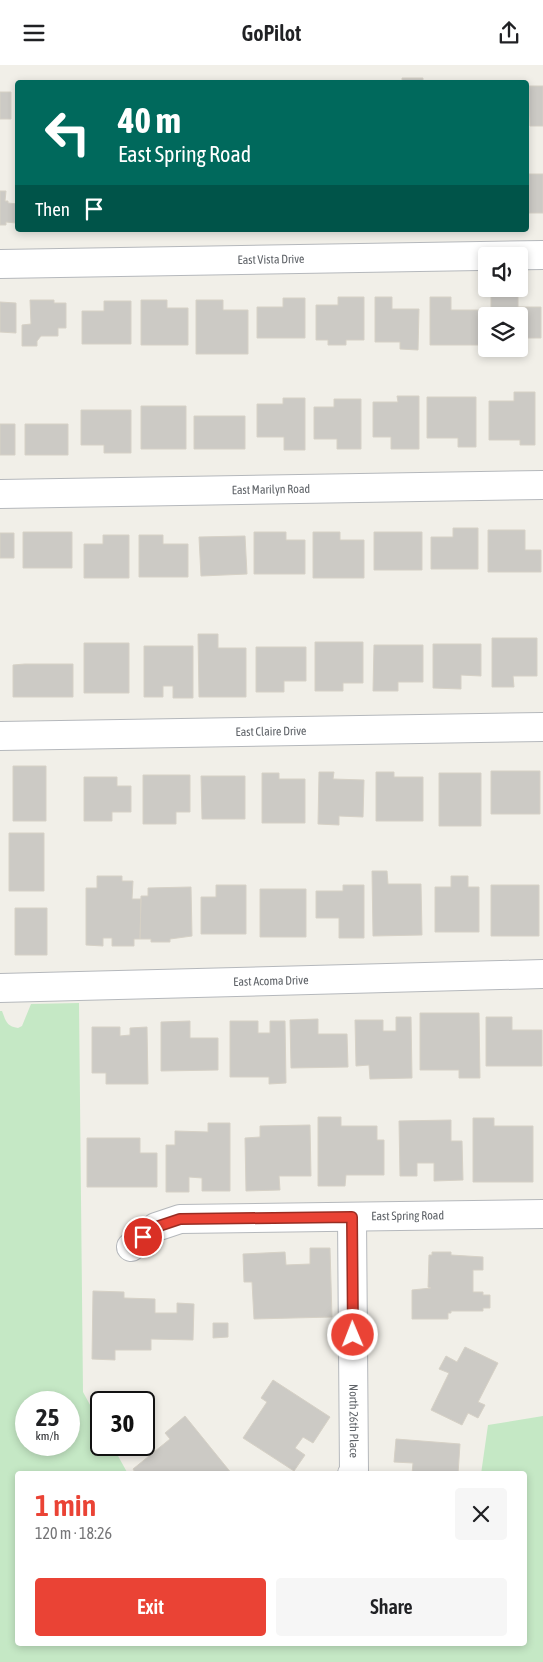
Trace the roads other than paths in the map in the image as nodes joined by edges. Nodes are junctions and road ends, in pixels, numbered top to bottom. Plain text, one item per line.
1 (543, 255) edge
2 (0, 264) edge
3 (543, 485) edge
4 (0, 494) edge
5 (543, 727) edge
6 (0, 736) edge
7 (543, 974) edge
8 (0, 988) edge
9 (543, 1214) edge
10 (352, 1217) junction
11 (130, 1247) dead end
12 (352, 1471) edge

1 - 2 street, East Vista Drive
3 - 4 street, East Marilyn Road
5 - 6 street, East Claire Drive
7 - 8 street, East Acoma Drive
9 - 10 street, East Spring Road
10 - 11 street, East Spring Road
10 - 12 street, North 26th Place

